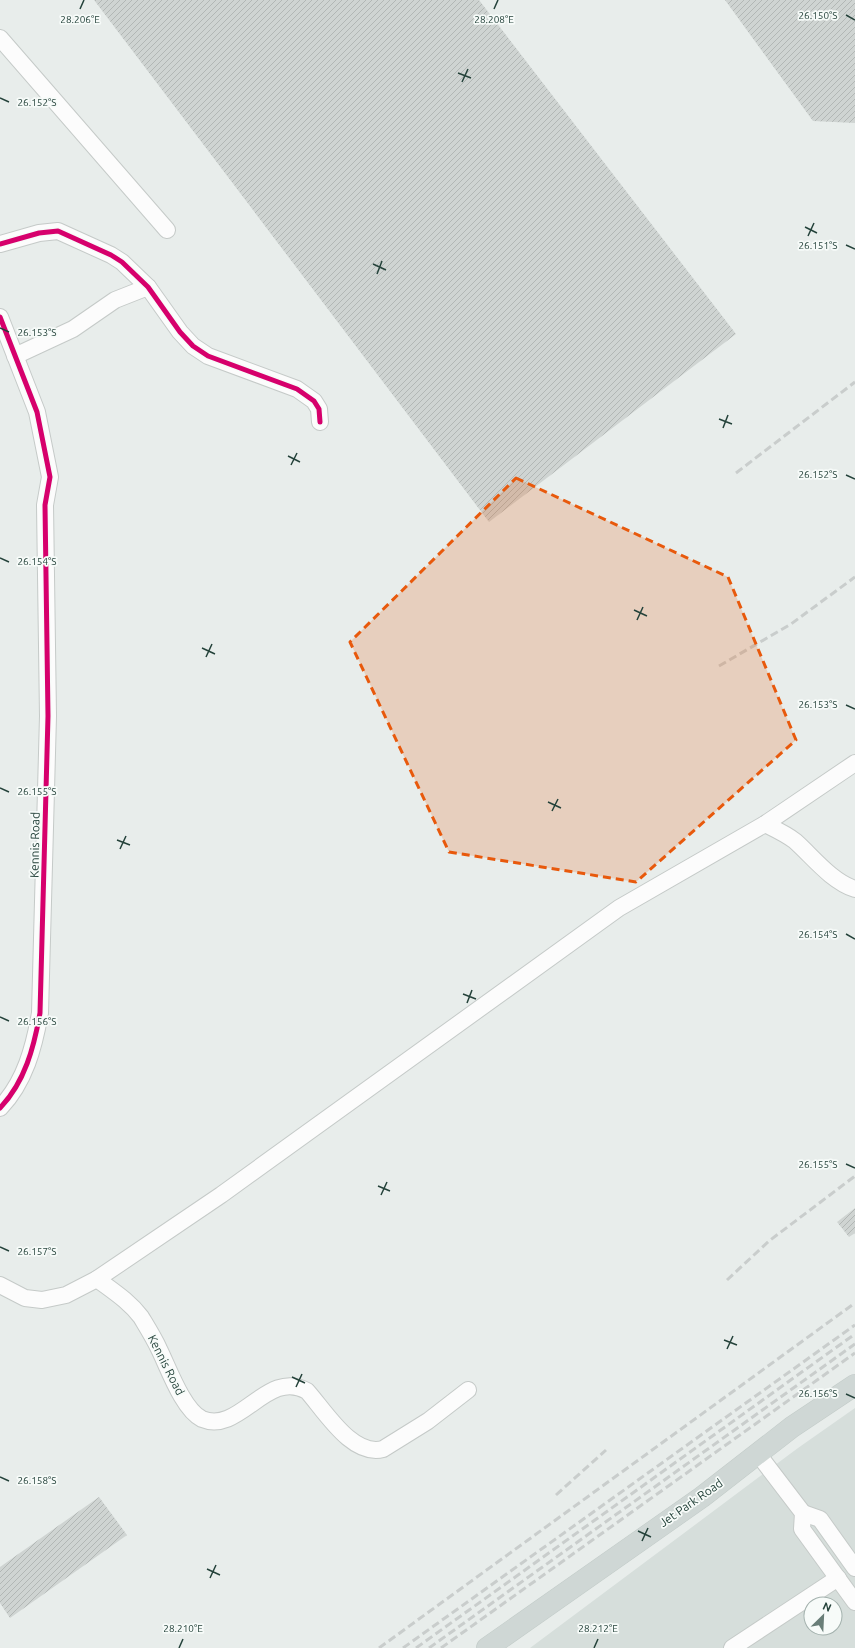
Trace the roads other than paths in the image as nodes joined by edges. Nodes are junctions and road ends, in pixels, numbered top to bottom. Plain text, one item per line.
1 (0, 38) edge
2 (166, 230) dead end
3 (0, 244) edge
4 (148, 288) junction
5 (0, 317) edge
6 (15, 356) junction
7 (320, 422) dead end
8 (855, 763) edge
9 (765, 824) junction
10 (855, 889) edge
11 (0, 1108) edge
12 (97, 1279) junction
13 (0, 1285) edge
14 (855, 1385) edge
15 (468, 1390) dead end
16 (855, 1395) edge
17 (761, 1457) junction
18 (803, 1513) junction
19 (855, 1568) edge
20 (838, 1578) junction
21 (855, 1602) edge
22 (488, 1648) edge
23 (504, 1648) edge
24 (732, 1648) edge

1 - 2 street
3 - 4 street
4 - 6 street
4 - 7 street
5 - 6 street
6 - 11 street, Kennis Road
8 - 9 street
9 - 10 street
9 - 12 street
12 - 13 street
12 - 15 street, Kennis Road
14 - 17 main road, Jet Park Road
16 - 17 main road, Jet Park Road
17 - 18 street
17 - 22 main road, Jet Park Road
17 - 23 main road, Jet Park Road
18 - 19 street
18 - 20 street
20 - 21 street
20 - 24 street

